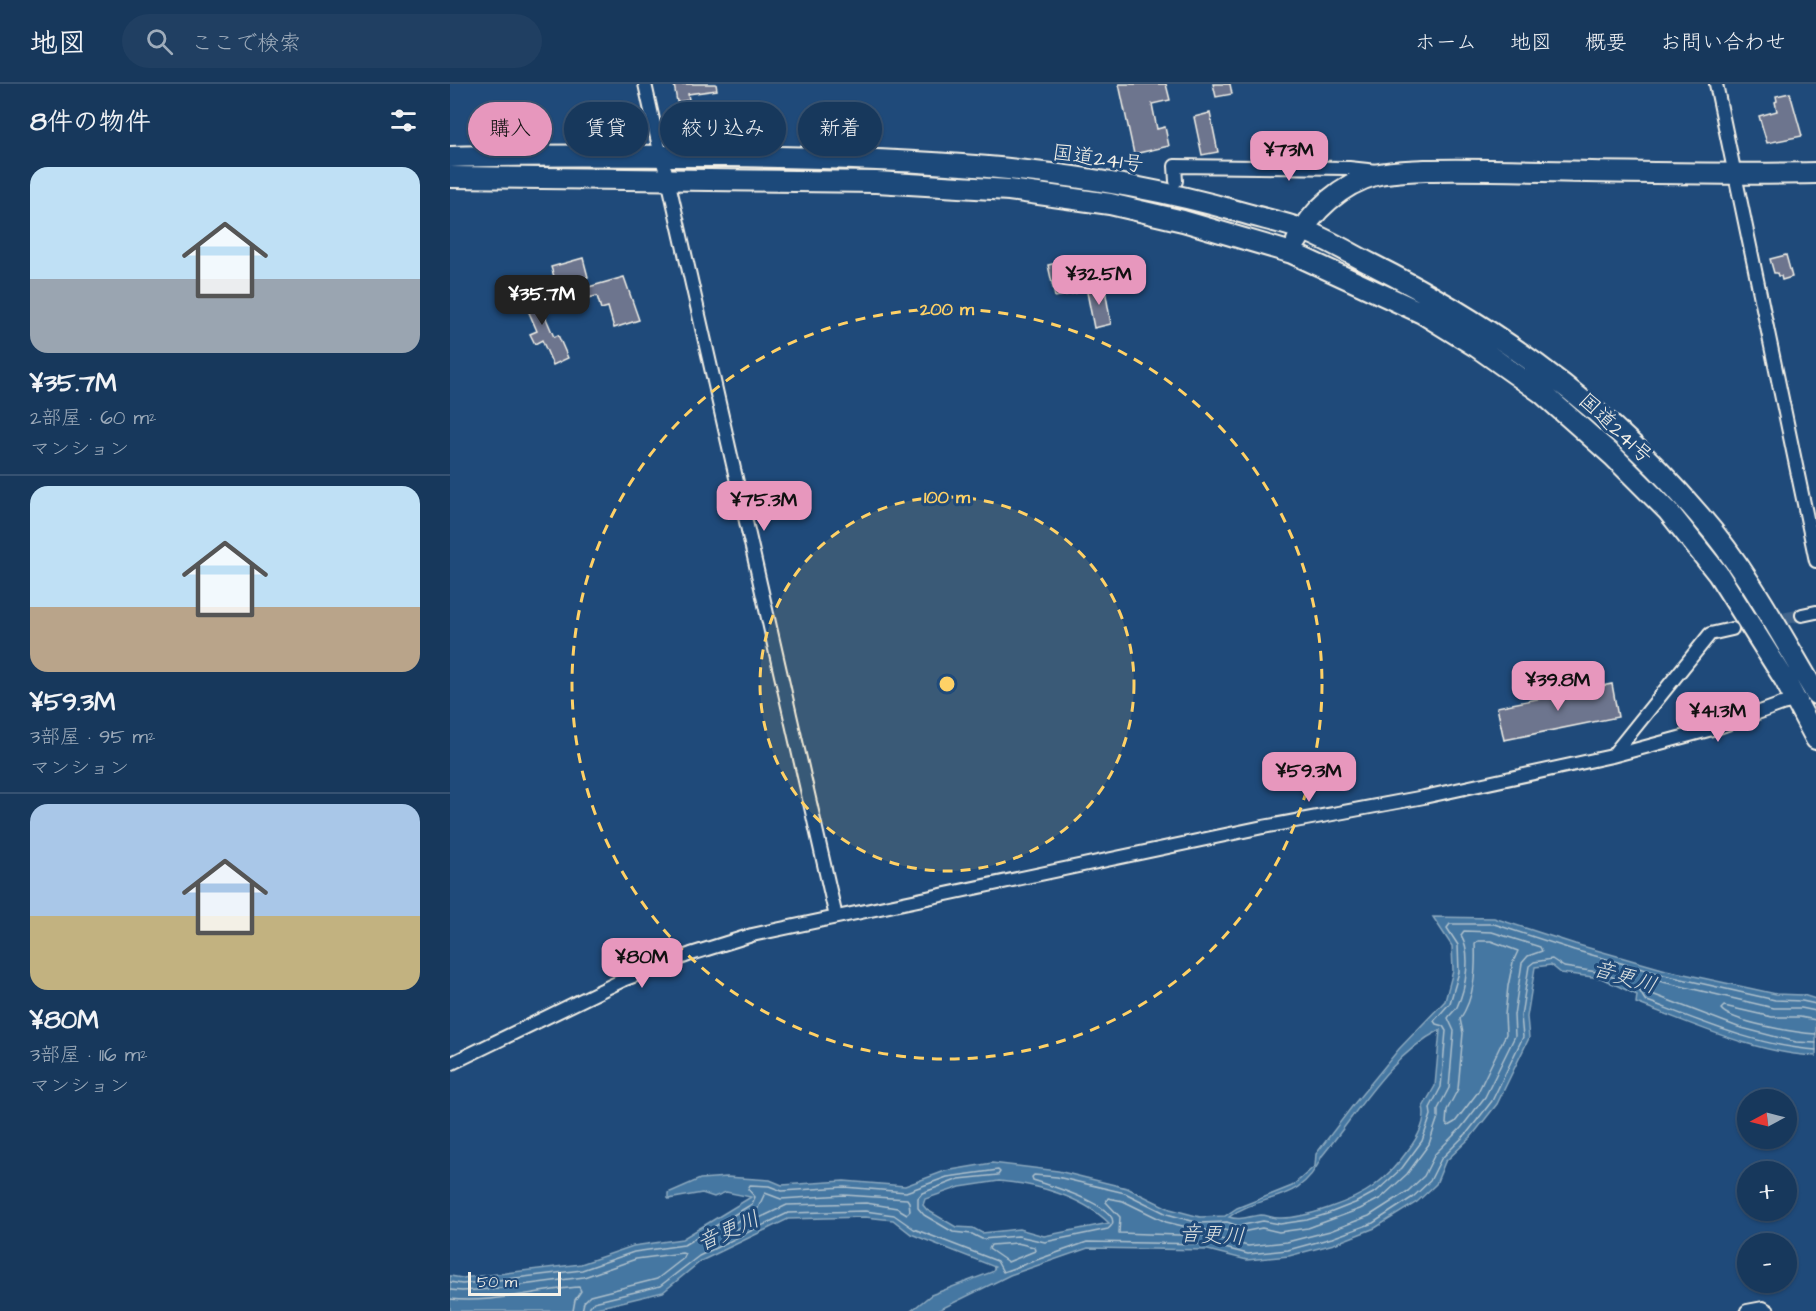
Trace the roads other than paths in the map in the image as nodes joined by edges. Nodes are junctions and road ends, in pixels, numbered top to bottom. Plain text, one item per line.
1 (645, 84) edge
2 (1716, 84) edge
3 (660, 152) edge
4 (661, 156) junction
5 (450, 157) edge
6 (1390, 173) junction
7 (1816, 173) edge
8 (1736, 175) junction
9 (450, 177) edge
10 (669, 179) junction
11 (1176, 181) dead end
12 (1302, 230) junction
13 (1292, 253) junction
14 (1816, 561) edge
15 (1816, 612) edge
16 (1802, 615) tunnel mouth
17 (1732, 629) tunnel mouth
18 (1816, 696) edge
19 (1796, 701) junction
20 (1815, 738) edge
21 (1612, 756) junction
22 (836, 917) junction
23 (450, 1064) edge
24 (1747, 1311) edge
25 (1768, 1311) edge

1 - 3 street
2 - 8 street
4 - 5 highway, 国道241号
4 - 10 street
4 - 12 highway, 国道241号
6 - 8 highway
6 - 11 street
6 - 12 highway
7 - 8 highway
8 - 14 street
9 - 10 highway, 国道241号
10 - 13 highway, 国道241号
10 - 22 street
12 - 13 highway
12 - 18 highway, 国道241号
13 - 19 highway, 国道241号
15 - 16 street
17 - 21 street
18 - 19 street
19 - 20 highway, 国道241号
19 - 21 street
21 - 22 street
22 - 23 street
24 - 25 street

